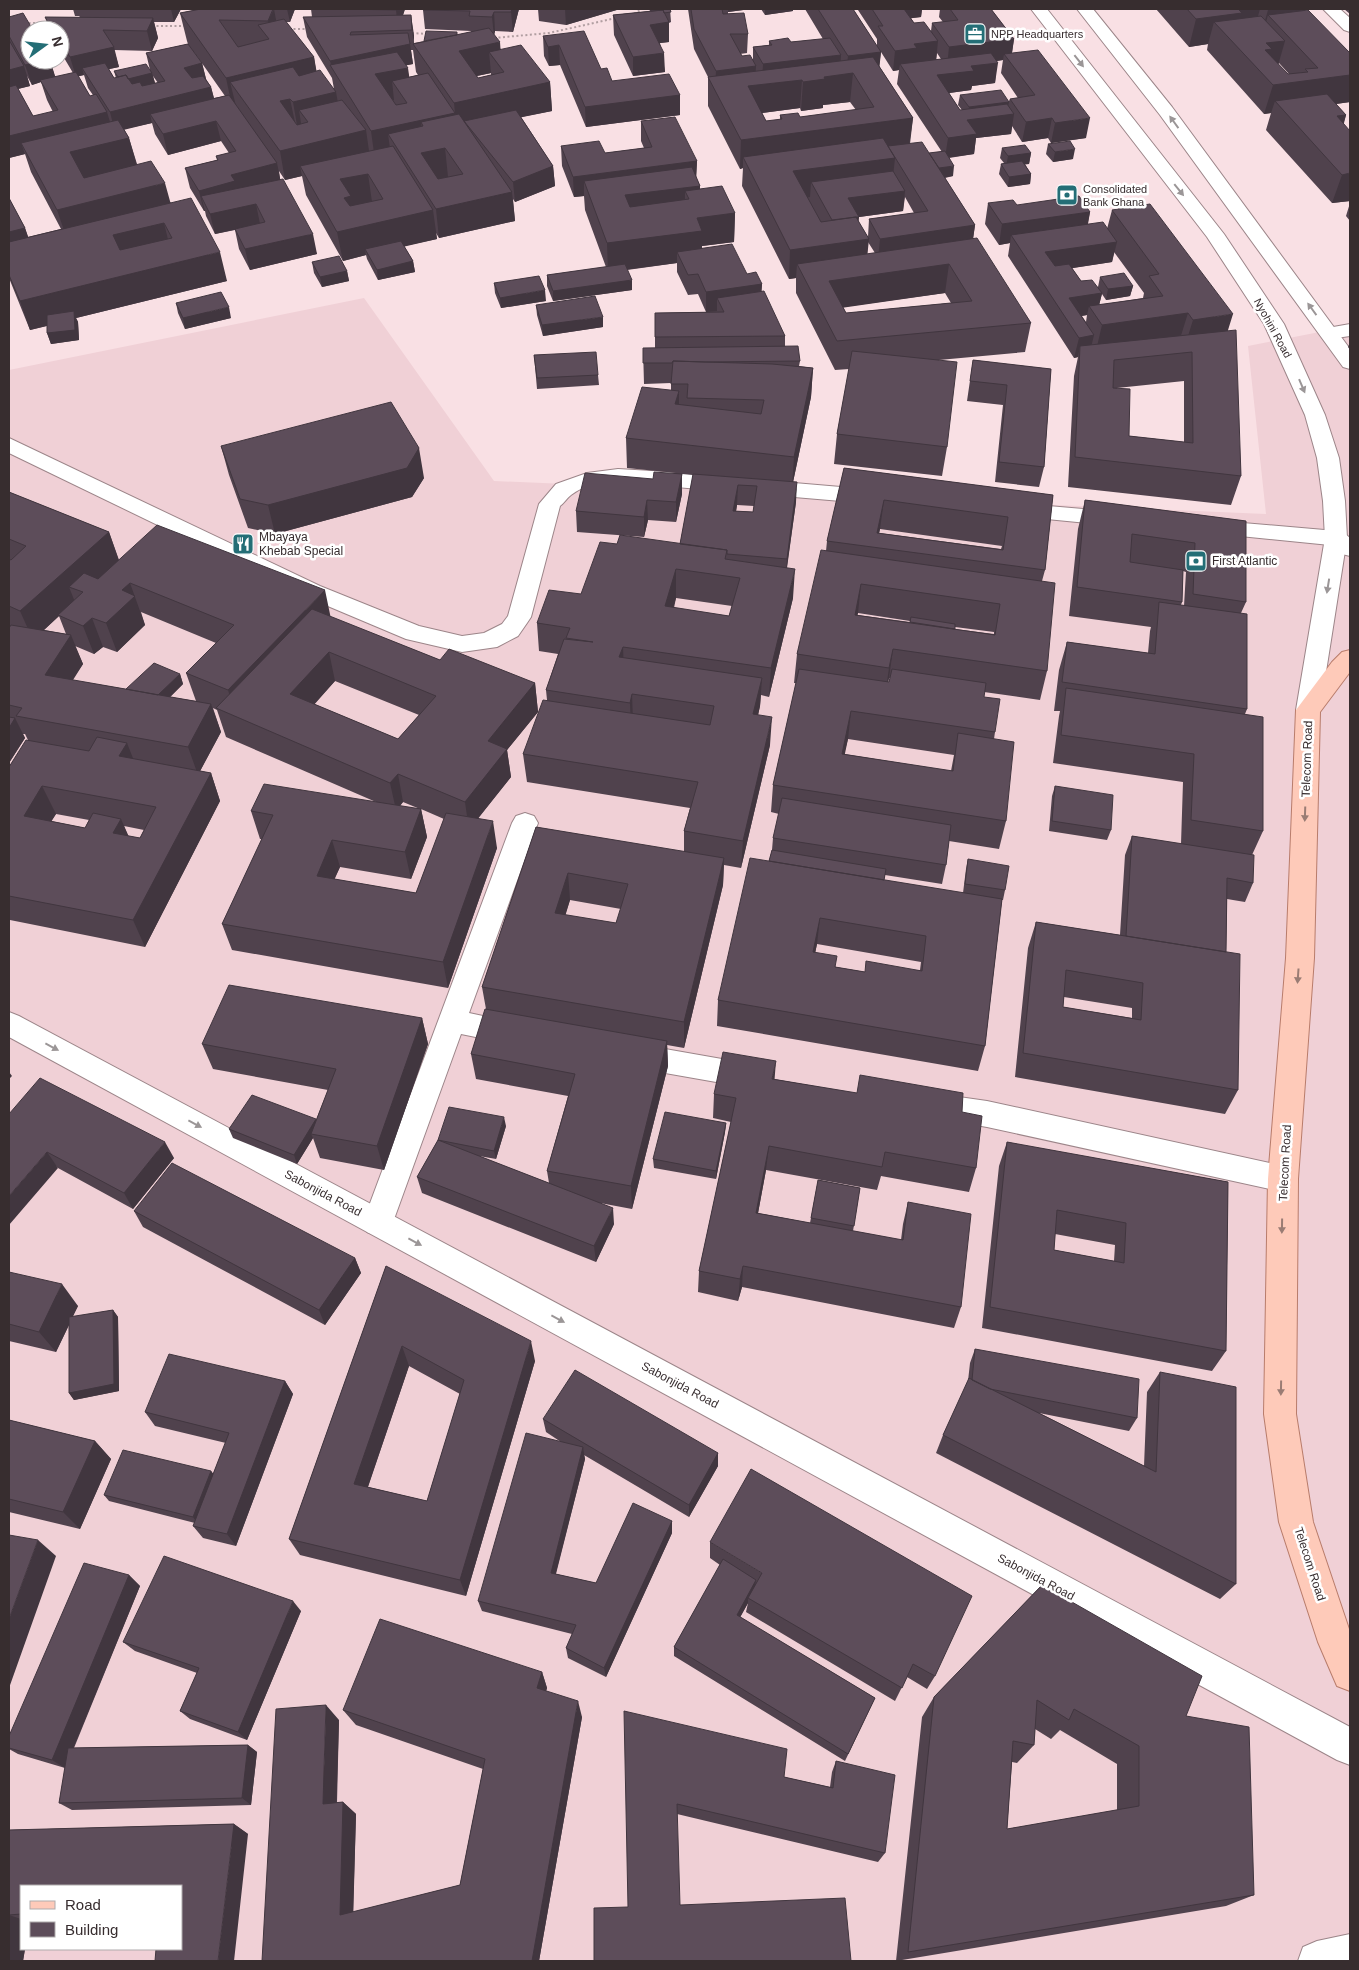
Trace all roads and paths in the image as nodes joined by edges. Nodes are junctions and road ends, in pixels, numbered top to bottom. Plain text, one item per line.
1 (642, 9) edge
2 (1039, 9) edge
3 (1085, 9) edge
4 (1331, 9) edge
5 (632, 14) edge
6 (622, 17) edge
7 (146, 25) edge
8 (195, 26) edge
9 (1350, 27) edge
10 (282, 28) edge
11 (311, 30) edge
12 (405, 33) edge
13 (433, 34) edge
14 (490, 38) edge
15 (1350, 330) edge
16 (1329, 333) junction
17 (1350, 363) edge
18 (9, 445) edge
19 (896, 499) edge
20 (994, 508) edge
21 (1141, 521) edge
22 (1189, 525) edge
23 (1343, 544) edge
24 (1350, 658) edge
25 (1308, 710) junction
26 (525, 822) dead end
27 (452, 1021) junction
28 (9, 1024) edge
29 (544, 1038) edge
30 (602, 1050) edge
31 (786, 1082) edge
32 (901, 1100) edge
33 (1282, 1179) junction
34 (378, 1222) junction
35 (1350, 1673) edge
36 (1350, 1747) edge
37 (1350, 1953) edge
38 (1317, 1961) edge

1 - 5 path
2 -> 23 street, Nyohini Road
16 -> 3 street
4 - 9 street
6 - 14 path
7 - 8 path
10 - 11 path
12 - 13 path
15 - 16 street
16 - 17 street
18 - 19 street
20 - 21 street
22 - 23 street
23 -> 25 street, Nyohini Road
24 - 25 main road, Telecom Road
25 -> 33 main road, Telecom Road
26 - 27 street
27 - 29 street
27 - 34 street
28 -> 34 street, Sabonjida Road
30 - 31 street
32 - 33 street
33 -> 35 main road, Telecom Road
34 -> 36 street, Sabonjida Road
37 - 38 street

